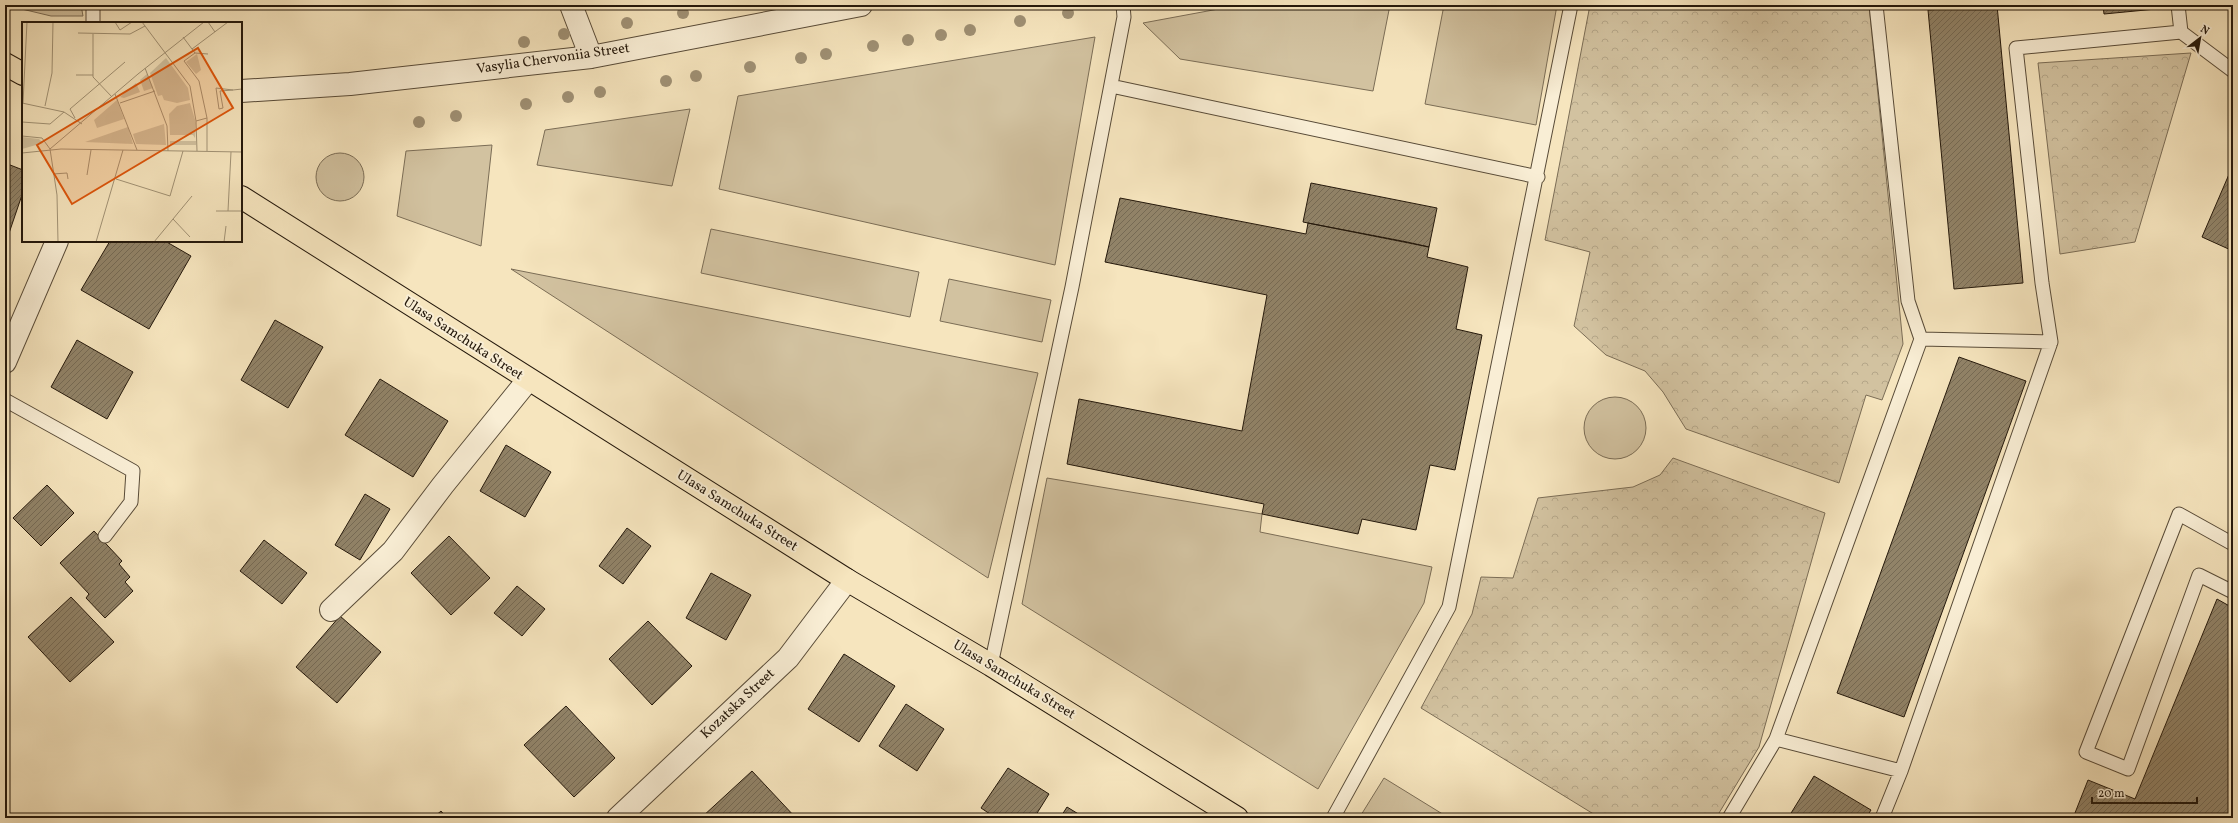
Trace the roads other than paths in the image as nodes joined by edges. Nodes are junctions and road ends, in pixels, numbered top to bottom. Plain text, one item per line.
1 (93, 5) edge
2 (571, 5) edge
3 (861, 5) edge
4 (1123, 5) edge
5 (1571, 5) edge
6 (1876, 5) edge
7 (2178, 5) edge
8 (93, 22) edge
9 (2181, 32) junction
10 (591, 56) junction
11 (5, 64) edge
12 (2233, 71) edge
13 (22, 73) edge
14 (1111, 86) junction
15 (242, 91) edge
16 (1538, 177) junction
17 (242, 198) edge
18 (57, 242) edge
19 (1921, 339) junction
20 (2051, 342) junction
21 (5, 362) edge
22 (528, 380) junction
23 (5, 400) edge
24 (105, 536) dead end
25 (2233, 544) edge
26 (847, 580) junction
27 (2233, 592) edge
28 (331, 610) dead end
29 (990, 665) junction
30 (1776, 739) junction
31 (1901, 771) junction
32 (618, 818) edge
33 (1237, 818) edge
34 (1333, 818) edge
35 (1729, 818) edge
36 (1882, 818) edge

1 - 8 lane
2 - 10 street
3 - 10 street, Vasylia Chervoniia Street
4 - 14 lane
5 - 16 lane
6 - 19 lane
7 - 9 lane
9 - 12 lane
9 - 20 lane
10 - 15 street, Vasylia Chervoniia Street
11 - 13 main road
14 - 16 lane
14 - 29 lane
16 - 34 lane
17 - 22 main road, Ulasa Samchuka Street
18 - 21 street
19 - 20 lane
19 - 30 lane
20 - 31 lane
22 - 26 main road, Ulasa Samchuka Street
22 - 28 street
23 - 24 lane
25 - 27 lane
26 - 29 main road, Ulasa Samchuka Street
26 - 32 street, Kozatska Street
29 - 33 main road, Ulasa Samchuka Street
30 - 31 lane
30 - 35 lane
31 - 36 lane

